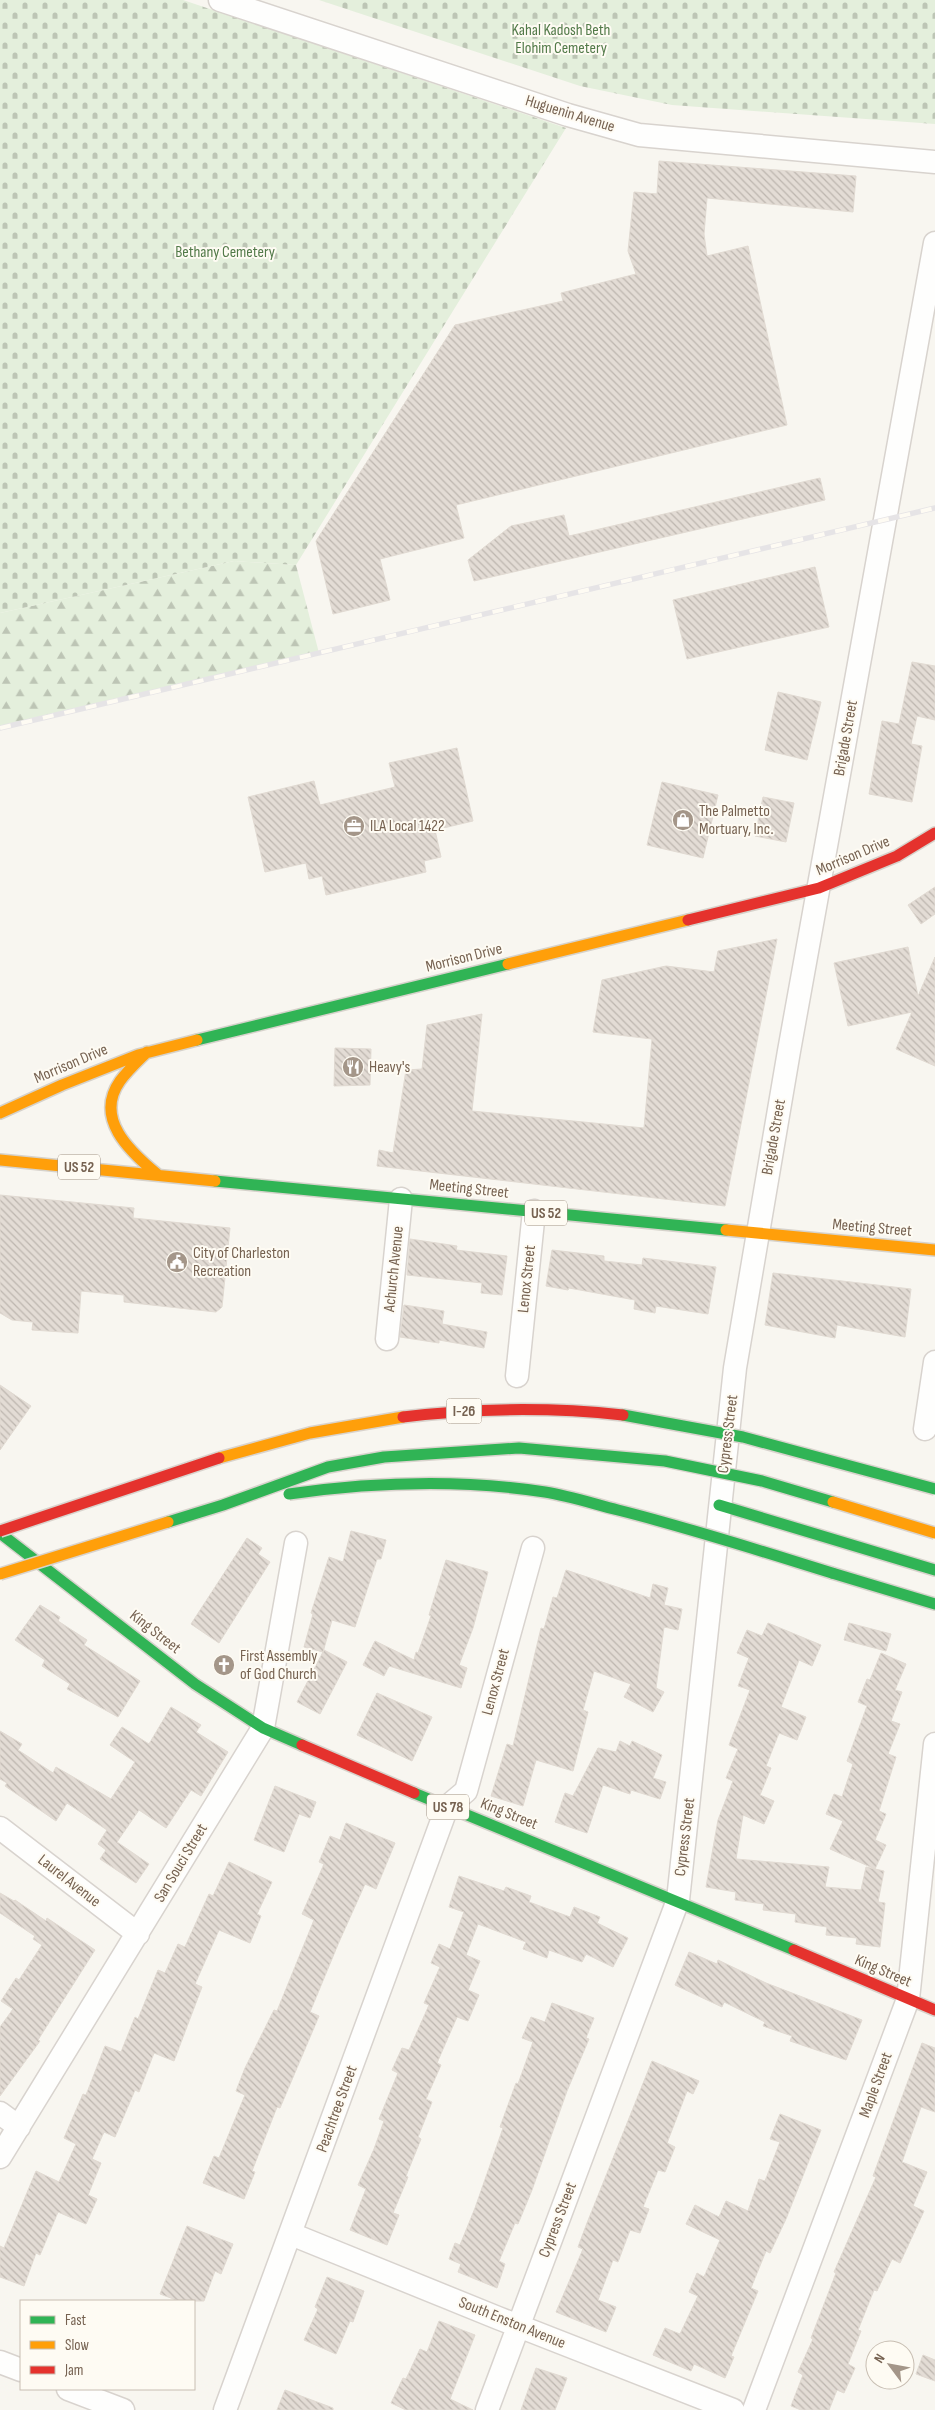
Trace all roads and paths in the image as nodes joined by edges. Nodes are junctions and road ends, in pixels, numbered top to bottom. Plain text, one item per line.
1 (220, 0) edge
2 (935, 162) edge
3 (935, 243) edge
4 (935, 833) edge
5 (819, 888) junction
6 (147, 1052) junction
7 (0, 1113) edge
8 (0, 1160) edge
9 (157, 1174) junction
10 (402, 1199) junction
11 (534, 1212) junction
12 (757, 1234) junction
13 (935, 1250) edge
14 (387, 1339) dead end
15 (935, 1362) edge
16 (517, 1376) dead end
17 (925, 1429) dead end
18 (935, 1489) edge
19 (223, 1505) junction
20 (720, 1505) junction
21 (0, 1532) edge
22 (935, 1533) edge
23 (296, 1544) dead end
24 (533, 1548) dead end
25 (935, 1570) edge
26 (0, 1574) edge
27 (935, 1604) edge
28 (263, 1728) junction
29 (935, 1744) edge
30 (447, 1806) junction
31 (0, 1828) edge
32 (678, 1900) junction
33 (138, 1934) junction
34 (908, 1999) junction
35 (935, 2010) edge
36 (0, 2113) edge
37 (19, 2127) junction
38 (0, 2158) edge
39 (291, 2234) junction
40 (518, 2326) junction
41 (0, 2362) edge
42 (20, 2370) edge
43 (71, 2390) edge
44 (123, 2410) edge
45 (225, 2410) edge
46 (487, 2410) edge
47 (733, 2410) edge
48 (754, 2410) edge

1 - 2 street, Huguenin Avenue
3 - 5 street, Brigade Street
4 - 5 main road, Morrison Drive
5 - 6 main road, Morrison Drive
5 - 12 street, Brigade Street
6 - 7 main road, Morrison Drive
6 - 9 main road
8 - 9 main road, Meeting Street / US 52
9 - 10 main road, Meeting Street / US 52
10 - 11 main road, Meeting Street / US 52
10 - 14 street, Achurch Avenue
11 - 12 main road, Meeting Street / US 52
11 - 16 street, Lenox Street
12 - 13 main road, Meeting Street / US 52
12 - 20 street, Cypress Street
15 - 17 street
18 - 21 main road, I-26, bridge
19 - 22 main road, bridge
19 - 26 main road, bridge
19 - 27 main road, bridge
20 - 25 main road
20 - 32 street, Cypress Street
21 - 28 main road, King Street / US 78
23 - 28 street, San Souci Street
24 - 30 street, Lenox Street
28 - 30 main road, King Street / US 78
28 - 33 street, San Souci Street
29 - 34 street, Maple Street
30 - 32 main road, King Street / US 78
30 - 39 street, Peachtree Street
31 - 33 street, Laurel Avenue
32 - 34 main road, King Street / US 78
32 - 40 street, Cypress Street
33 - 37 street, San Souci Street
34 - 35 main road, King Street / US 78
34 - 48 street, Maple Street
36 - 37 street
37 - 38 street, San Souci Street
39 - 40 street, South Enston Avenue
39 - 45 street, Peachtree Street
40 - 46 street, Cypress Street
40 - 47 street, South Enston Avenue
41 - 42 street
43 - 44 street

